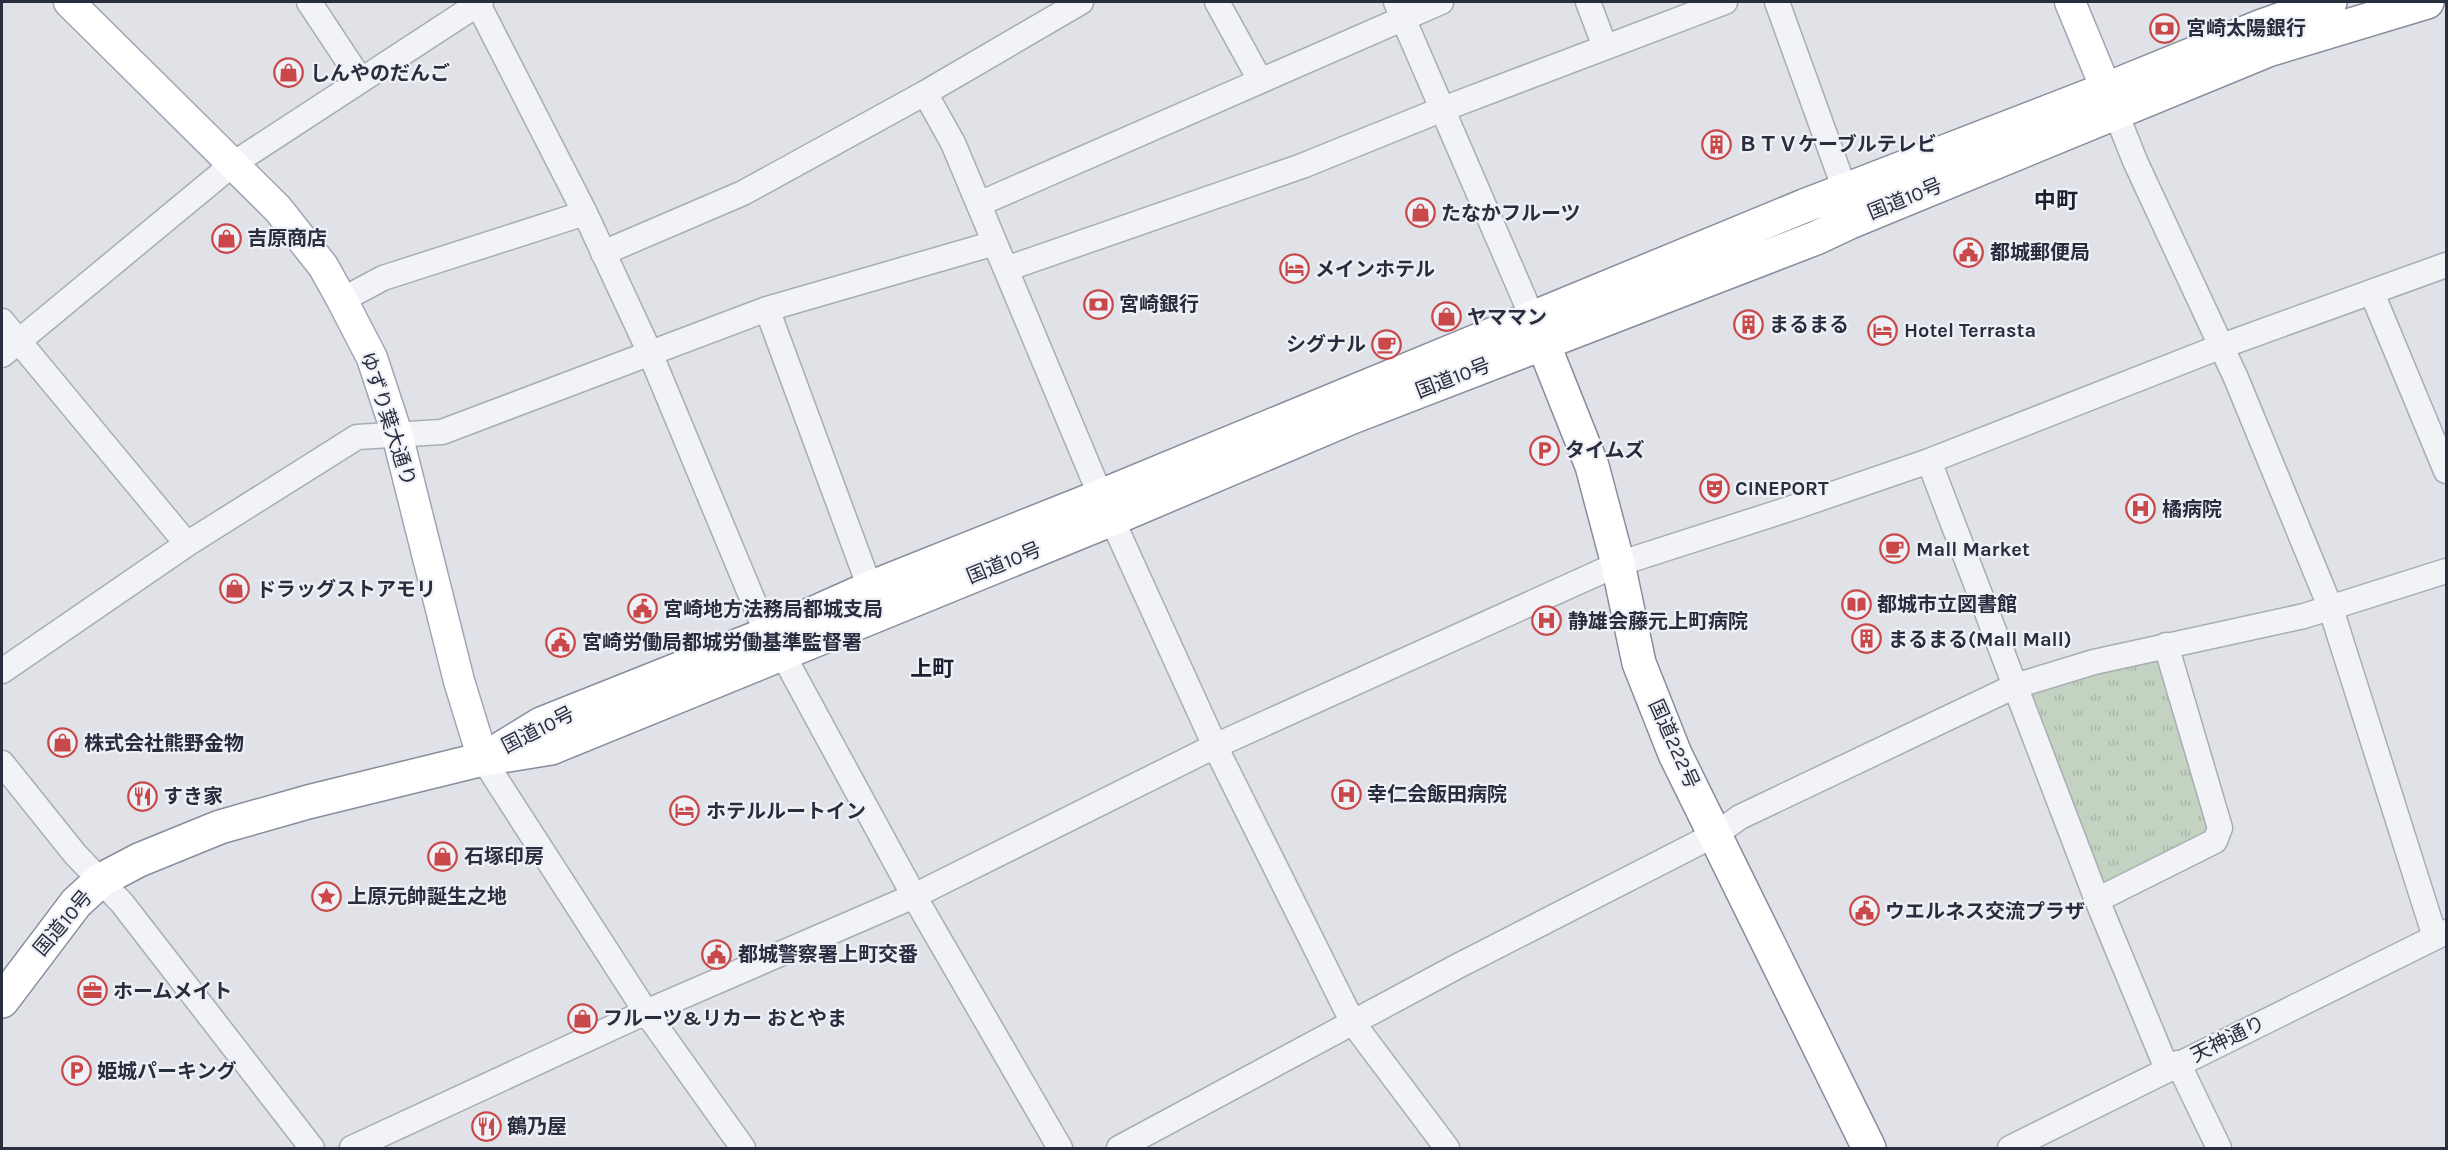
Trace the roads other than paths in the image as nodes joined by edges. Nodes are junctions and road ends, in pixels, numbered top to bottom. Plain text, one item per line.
1 (69, 2) edge
2 (309, 2) edge
3 (479, 2) edge
4 (1081, 2) edge
5 (1217, 2) edge
6 (1441, 2) edge
7 (1588, 2) edge
8 (1725, 2) edge
9 (1777, 2) edge
10 (2070, 2) edge
11 (2330, 2) edge
12 (2427, 2) edge
13 (1400, 10) edge
14 (1605, 48) junction
15 (360, 79) junction
16 (1260, 80) junction
17 (925, 93) junction
18 (2111, 101) junction
19 (1443, 110) junction
20 (233, 164) junction
21 (1845, 190) junction
22 (979, 204) junction
23 (585, 213) junction
24 (995, 243) junction
25 (603, 253) junction
26 (2446, 265) edge
27 (1006, 269) junction
28 (2372, 293) junction
29 (342, 300) junction
30 (767, 309) junction
31 (2, 321) edge
32 (1538, 331) junction
33 (2222, 346) junction
34 (10, 348) edge
35 (650, 353) junction
36 (2437, 422) edge
37 (397, 434) junction
38 (1929, 461) junction
39 (2446, 471) edge
40 (1106, 507) junction
41 (187, 544) junction
42 (1617, 564) junction
43 (2446, 571) edge
44 (870, 588) junction
45 (2331, 609) junction
46 (775, 643) junction
47 (2166, 645) junction
48 (2, 671) edge
49 (2014, 686) junction
50 (1215, 746) junction
51 (483, 759) junction
52 (2, 763) edge
53 (1716, 834) junction
54 (101, 880) junction
55 (914, 896) junction
56 (2097, 900) junction
57 (2441, 934) edge
58 (2, 1001) edge
59 (646, 1012) junction
60 (1353, 1023) junction
61 (2173, 1066) junction
62 (312, 1149) edge
63 (352, 1149) edge
64 (742, 1149) edge
65 (1060, 1149) edge
66 (1119, 1149) edge
67 (1447, 1149) edge
68 (1869, 1149) edge
69 (2010, 1149) edge
70 (2219, 1149) edge

1 - 20 main road, ゆずり葉大通り
2 - 15 street
3 - 15 street
3 - 23 street
4 - 17 street
5 - 16 street
6 - 13 street
7 - 14 street
8 - 14 street
9 - 21 street
10 - 18 main road
11 - 18 highway, 国道10号
12 - 18 highway, 国道10号
13 - 16 street
13 - 19 street
14 - 19 street
15 - 20 street
16 - 22 street
17 - 22 street
17 - 25 street
18 - 21 highway, 国道10号
18 - 32 highway, 国道10号
18 - 33 street
19 - 27 street
19 - 32 street
20 - 29 main road, ゆずり葉大通り
20 - 34 street
21 - 32 highway, 国道10号
22 - 24 street
23 - 25 street
23 - 29 street
24 - 27 street
24 - 30 street
25 - 35 street
26 - 28 street
27 - 40 street
28 - 33 street
28 - 36 street
29 - 37 main road, ゆずり葉大通り
30 - 35 street
30 - 44 street
31 - 34 street
32 - 40 highway, 国道10号
32 - 42 highway, 国道222号
33 - 38 street
33 - 45 street
34 - 41 street
35 - 37 street
35 - 46 street
36 - 39 street
37 - 41 street
37 - 51 main road, ゆずり葉大通り
38 - 42 street
38 - 49 street
40 - 44 highway, 国道10号
40 - 46 highway, 国道10号
40 - 50 street
41 - 48 street
42 - 50 street
42 - 53 highway, 国道222号
43 - 45 street
44 - 46 highway, 国道10号
45 - 47 street
45 - 57 street
46 - 51 highway, 国道10号
46 - 55 street
47 - 49 street
47 - 56 street
49 - 53 street
49 - 56 street
50 - 55 street
50 - 60 street
51 - 54 highway, 国道10号
51 - 59 street
52 - 54 street
53 - 60 street
53 - 68 highway, 国道222号
54 - 58 highway, 国道10号
54 - 62 street
55 - 59 street
55 - 65 street
56 - 61 street
57 - 61 street, 天神通り
59 - 63 street
59 - 64 street
60 - 66 street
60 - 67 street
61 - 69 street, 天神通り
61 - 70 street

